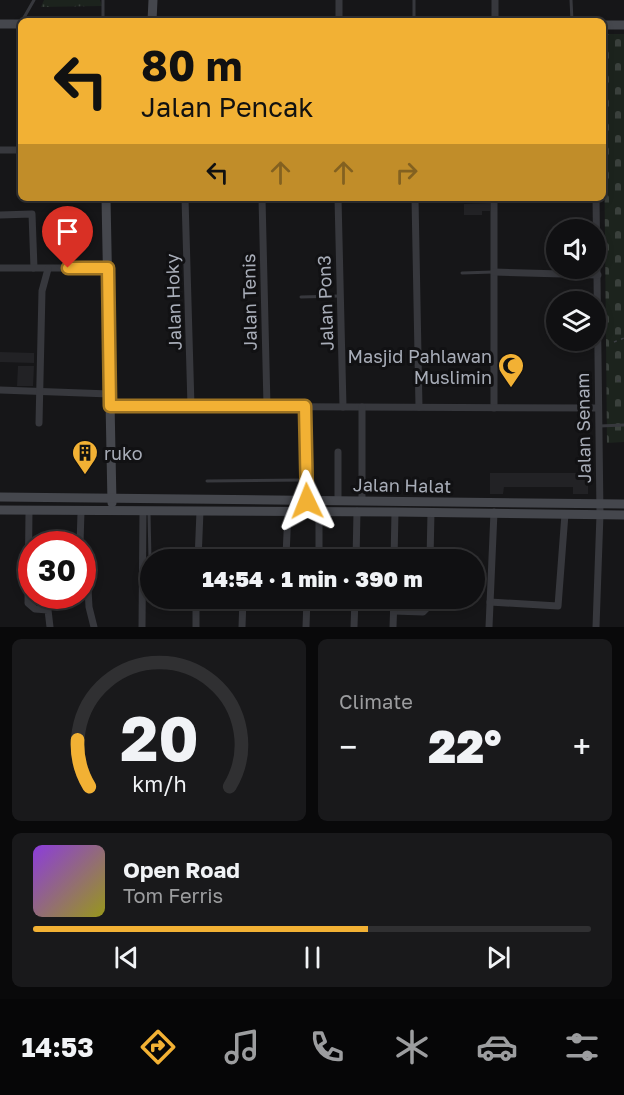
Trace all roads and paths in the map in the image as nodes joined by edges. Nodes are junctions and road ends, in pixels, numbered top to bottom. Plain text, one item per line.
1 (34, 0) edge
2 (103, 0) edge
3 (153, 0) edge
4 (339, 0) edge
5 (414, 0) edge
6 (495, 0) edge
7 (571, 0) edge
8 (24, 18) edge
9 (103, 18) edge
10 (152, 18) edge
11 (339, 18) edge
12 (414, 18) edge
13 (495, 18) edge
14 (572, 18) edge
15 (18, 23) edge
16 (0, 24) edge
17 (606, 25) edge
18 (624, 25) edge
19 (0, 150) edge
20 (18, 150) edge
21 (106, 201) edge
22 (185, 201) edge
23 (262, 201) edge
24 (338, 201) edge
25 (415, 201) edge
26 (494, 201) edge
27 (596, 201) edge
28 (0, 214) edge
29 (597, 219) edge
30 (0, 268) edge
31 (34, 268) junction
32 (48, 268) junction
33 (108, 268) junction
34 (494, 272) junction
35 (462, 273) dead end
36 (546, 274) edge
37 (598, 279) edge
38 (339, 296) junction
39 (302, 297) dead end
40 (624, 338) edge
41 (614, 342) dead end
42 (624, 379) edge
43 (617, 381) dead end
44 (0, 390) edge
45 (40, 390) junction
46 (110, 394) junction
47 (110, 406) junction
48 (191, 406) junction
49 (267, 406) junction
50 (305, 406) junction
51 (343, 407) junction
52 (362, 407) junction
53 (419, 407) junction
54 (494, 408) junction
55 (597, 408) junction
56 (39, 423) dead end
57 (624, 425) edge
58 (597, 426) junction
59 (338, 452) dead end
60 (305, 480) junction
61 (207, 481) dead end
62 (0, 497) edge
63 (112, 499) junction
64 (338, 500) junction
65 (307, 501) junction
66 (362, 501) junction
67 (599, 503) junction
68 (624, 504) edge
69 (0, 510) edge
70 (28, 511) junction
71 (112, 511) junction
72 (146, 511) junction
73 (200, 511) junction
74 (81, 512) junction
75 (288, 512) junction
76 (319, 512) junction
77 (357, 512) junction
78 (395, 512) junction
79 (431, 512) junction
80 (494, 513) junction
81 (565, 514) junction
82 (600, 514) junction
83 (624, 515) edge
84 (80, 531) edge
85 (149, 549) edge
86 (198, 549) edge
87 (286, 549) edge
88 (319, 549) edge
89 (356, 549) edge
90 (394, 549) edge
91 (430, 549) edge
92 (490, 602) junction
93 (90, 609) edge
94 (196, 609) edge
95 (243, 609) edge
96 (307, 609) edge
97 (355, 609) edge
98 (425, 609) edge
99 (394, 611) joint
100 (50, 627) edge
101 (94, 627) edge
102 (142, 627) edge
103 (196, 627) edge
104 (242, 627) edge
105 (306, 627) edge
106 (354, 627) edge
107 (393, 627) edge
108 (489, 627) edge
109 (596, 627) edge

1 - 8 lane
2 - 9 lane
3 - 10 main road
4 - 11 street
5 - 12 lane
6 - 13 street
7 - 14 lane
15 - 16 main road
17 - 18 main road
19 - 20 street
21 - 33 main road
22 - 48 street, Jalan Hoky
23 - 49 street, Jalan Tenis
24 - 38 street, Jalan Pon3
25 - 53 street
26 - 34 street
27 - 29 street, Jalan Senam
28 - 31 street
30 - 31 street
31 - 32 street
32 - 33 street
32 - 45 street
33 - 46 main road
34 - 35 lane
34 - 36 street
34 - 54 street
37 - 55 street, Jalan Senam
38 - 39 lane
38 - 51 street, Jalan Pon3
40 - 41 path
42 - 43 path
44 - 45 street
45 - 46 street
45 - 56 street
46 - 47 main road
47 - 48 street
47 - 63 main road
48 - 49 street
49 - 50 street
50 - 51 street
50 - 60 street
51 - 52 street
52 - 53 street
52 - 66 street
53 - 54 street
54 - 55 street
55 - 58 street, Jalan Senam
57 - 58 lane
58 - 67 street, Jalan Senam
59 - 64 street
60 - 61 lane
60 - 65 street
62 - 63 main road, Jalan Halat
63 - 65 main road, Jalan Halat
63 - 71 main road
64 - 65 main road, Jalan Halat
64 - 66 main road, Jalan Halat
66 - 67 main road, Jalan Halat
67 - 68 main road, Jalan Halat
67 - 82 street, Jalan Senam
69 - 70 main road, Jalan Halat
70 - 74 main road, Jalan Halat
70 - 100 street
71 - 72 main road, Jalan Halat
71 - 74 main road, Jalan Halat
72 - 73 main road, Jalan Halat
72 - 85 lane
72 - 102 street
73 - 75 main road, Jalan Halat
73 - 86 street
74 - 84 street
75 - 76 main road, Jalan Halat
75 - 87 street
76 - 77 main road, Jalan Halat
76 - 88 street
77 - 78 main road, Jalan Halat
77 - 89 street
78 - 79 main road, Jalan Halat
78 - 90 street
79 - 80 main road, Jalan Halat
79 - 91 street
80 - 81 main road, Jalan Halat
80 - 92 street
81 - 82 main road, Jalan Halat
81 - 92 street
82 - 83 main road, Jalan Halat
82 - 109 street, Jalan Senam
92 - 108 street
93 - 101 street
94 - 103 street
95 - 104 street
96 - 105 street
97 - 106 street
98 - 99 street
99 - 107 street

